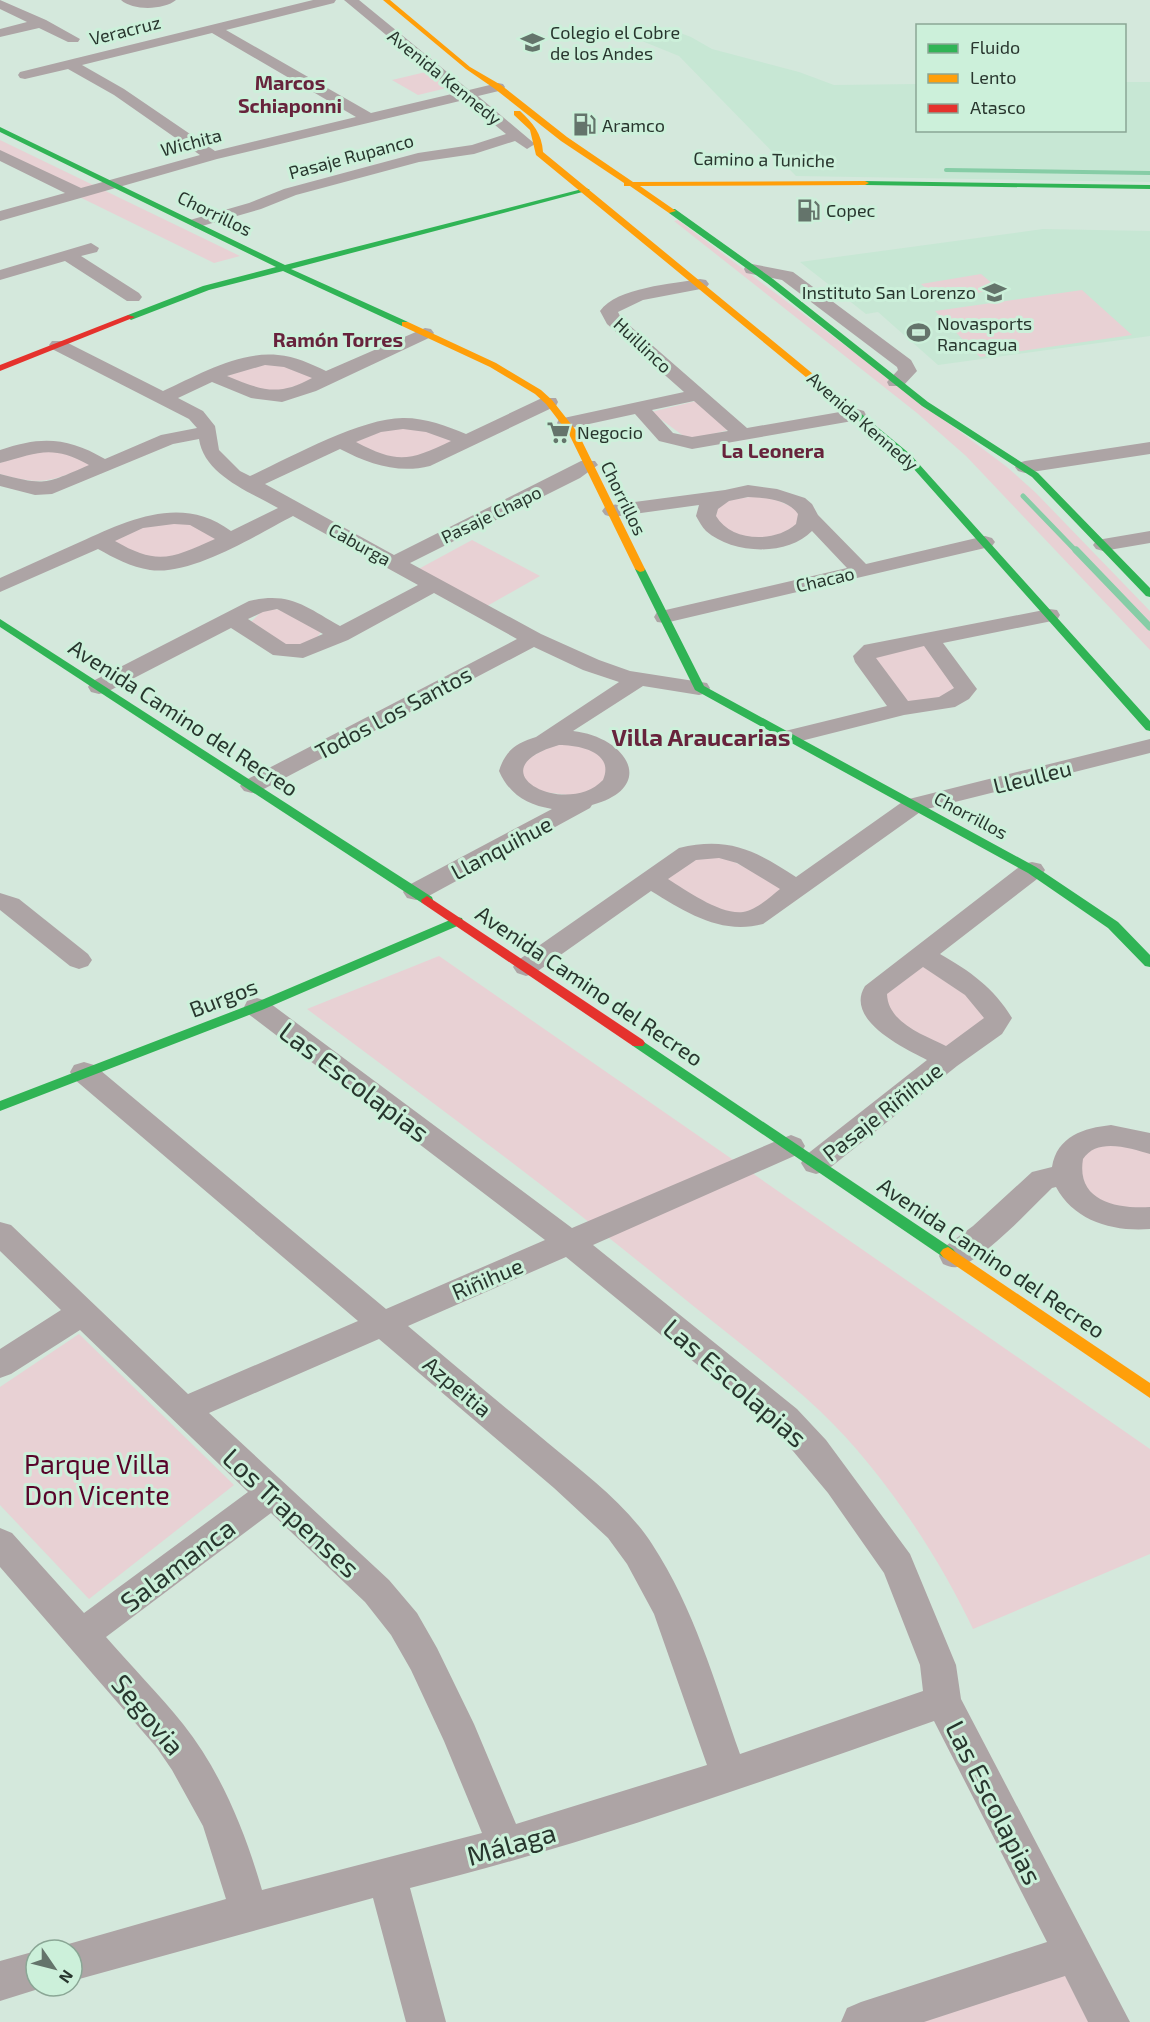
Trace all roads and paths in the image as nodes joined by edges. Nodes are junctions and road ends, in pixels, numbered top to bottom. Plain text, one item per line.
1 (128, 0) edge
2 (169, 0) edge
3 (329, 0) edge
4 (351, 0) edge
5 (386, 0) edge
6 (0, 4) edge
7 (41, 23) junction
8 (213, 28) junction
9 (0, 33) edge
10 (73, 39) dead end
11 (70, 64) junction
12 (25, 75) dead end
13 (493, 88) junction
14 (466, 94) junction
15 (367, 117) junction
16 (0, 129) edge
17 (517, 136) junction
18 (539, 153) junction
19 (0, 155) edge
20 (212, 156) junction
21 (618, 174) junction
22 (586, 182) junction
23 (700, 182) junction
24 (114, 183) junction
25 (632, 183) junction
26 (910, 183) junction
27 (1150, 187) edge
28 (78, 194) junction
29 (477, 203) dead end
30 (676, 213) junction
31 (493, 214) junction
32 (0, 216) edge
33 (196, 223) junction
34 (91, 248) dead end
35 (286, 251) dead end
36 (67, 255) junction
37 (263, 257) junction
38 (244, 262) dead end
39 (285, 268) junction
40 (752, 269) joint
41 (0, 276) edge
42 (700, 285) junction
43 (133, 297) dead end
44 (425, 333) junction
45 (58, 345) junction
46 (0, 368) edge
47 (213, 376) junction
48 (326, 378) junction
49 (896, 382) joint
50 (696, 395) junction
51 (163, 398) junction
52 (549, 402) junction
53 (639, 407) junction
54 (857, 415) junction
55 (566, 423) junction
56 (208, 432) junction
57 (742, 434) junction
58 (466, 441) junction
59 (341, 442) junction
60 (1150, 448) edge
61 (0, 457) edge
62 (588, 465) junction
63 (104, 466) junction
64 (1024, 467) junction
65 (0, 480) edge
66 (249, 484) junction
67 (723, 496) junction
68 (294, 508) junction
69 (612, 511) junction
70 (807, 515) junction
71 (1150, 537) edge
72 (229, 540) junction
73 (99, 541) junction
74 (985, 542) junction
75 (1103, 545) junction
76 (394, 563) junction
77 (861, 570) junction
78 (434, 585) junction
79 (0, 586) edge
80 (1150, 594) edge
81 (1049, 615) junction
82 (665, 617) junction
83 (232, 619) junction
84 (0, 622) edge
85 (340, 635) junction
86 (533, 639) junction
87 (930, 640) junction
88 (639, 679) junction
89 (99, 687) junction
90 (699, 688) junction
91 (904, 708) junction
92 (1150, 728) edge
93 (789, 737) junction
94 (542, 741) junction
95 (1150, 746) edge
96 (252, 786) junction
97 (586, 800) junction
98 (914, 805) junction
99 (1032, 870) junction
100 (651, 880) junction
101 (797, 889) junction
102 (416, 892) junction
103 (0, 901) edge
104 (458, 921) junction
105 (922, 955) junction
106 (79, 960) dead end
107 (1150, 963) edge
108 (526, 967) junction
109 (257, 1007) junction
110 (947, 1059) junction
111 (84, 1072) junction
112 (0, 1106) edge
113 (1150, 1144) edge
114 (791, 1146) junction
115 (816, 1163) junction
116 (1066, 1174) junction
117 (1150, 1218) edge
118 (0, 1233) edge
119 (569, 1242) junction
120 (954, 1256) junction
121 (83, 1312) junction
122 (383, 1323) junction
123 (0, 1365) edge
124 (1150, 1391) edge
125 (184, 1410) junction
126 (272, 1493) junction
127 (0, 1543) edge
128 (81, 1635) junction
129 (943, 1701) junction
130 (729, 1776) junction
131 (507, 1846) junction
132 (387, 1875) junction
133 (249, 1914) junction
134 (1074, 1953) junction
135 (84, 1958) edge
136 (24, 1974) edge
137 (0, 1981) edge
138 (426, 2022) edge
139 (861, 2022) edge
140 (1110, 2022) edge

1 - 2 street
3 - 8 street, Veracruz
4 - 14 street, Avenida Kennedy
5 - 13 main road, Avenida Kennedy
6 - 7 street
7 - 9 street
7 - 10 street
8 - 11 street, Veracruz
8 - 15 street
11 - 12 street, Veracruz
11 - 20 street, Veracruz
13 - 14 street, Wichita
13 - 18 main road, Avenida Kennedy
13 - 21 main road, Avenida Kennedy
14 - 15 street, Wichita
14 - 17 street, Avenida Kennedy
15 - 20 street, Wichita
16 - 24 main road, Chorrillos
17 - 18 street, Avenida Kennedy
17 - 33 street, Pasaje Rupanco
18 - 22 main road, Avenida Kennedy
19 - 28 street
20 - 24 street, Wichita
21 - 22 main road, Camino a Tuniche
21 - 25 main road, Avenida Kennedy
21 - 26 main road, Camino a Tuniche
22 - 25 main road, Camino a Tuniche
22 - 31 main road
22 - 42 main road, Avenida Kennedy
23 - 25 main road, Camino a Tuniche
23 - 26 main road, Camino a Tuniche
23 - 30 main road
24 - 28 street, Wichita
24 - 33 main road, Chorrillos
25 - 30 main road, Avenida Kennedy
26 - 27 main road, Camino a Tuniche
28 - 32 street, Wichita
29 - 31 main road
30 - 40 main road, Avenida Kennedy
31 - 39 main road
33 - 37 main road, Chorrillos
34 - 36 street
35 - 37 main road
36 - 41 street
36 - 43 street
37 - 38 main road
37 - 39 main road, Chorrillos
39 - 44 main road, Chorrillos
39 - 45 main road
40 - 49 street, Avenida Kennedy
42 - 50 street, Huillinco
42 - 54 main road, Avenida Kennedy
44 - 48 street
44 - 52 main road, Chorrillos
45 - 46 main road
45 - 51 street, Caburga
47 - 48 street
47 - 48 street
47 - 51 street
49 - 64 main road, Avenida Kennedy
50 - 53 street, Huillinco
50 - 57 street, Huillinco
51 - 56 street, Caburga
52 - 55 main road, Chorrillos
52 - 58 street
53 - 55 street, Huillinco
53 - 57 street
54 - 57 street
54 - 74 main road, Avenida Kennedy
55 - 62 main road, Chorrillos
56 - 63 street
56 - 66 street, Caburga
58 - 59 street
58 - 59 street
59 - 66 street
60 - 64 street
61 - 63 street
62 - 69 main road, Chorrillos
62 - 76 street, Pasaje Chapo
63 - 65 street
64 - 75 main road, Avenida Kennedy
66 - 68 street, Caburga
67 - 69 street
67 - 70 street
67 - 70 street
68 - 72 street
68 - 76 street, Caburga
69 - 82 main road, Chorrillos
70 - 77 street
71 - 75 street
72 - 73 street
72 - 73 street
73 - 79 street
74 - 77 street, Chacao
74 - 81 main road, Avenida Kennedy
75 - 80 main road, Avenida Kennedy
76 - 78 street, Caburga
77 - 82 street, Chacao
78 - 85 street
78 - 86 street, Caburga
81 - 87 street
81 - 92 main road, Avenida Kennedy
82 - 90 main road, Chorrillos
83 - 85 street
83 - 85 street
83 - 89 street
84 - 89 main road, Avenida Camino del Recreo
86 - 88 street, Caburga
86 - 96 street, Todos Los Santos
87 - 91 street
87 - 91 street
88 - 90 street, Caburga
88 - 94 street
89 - 96 main road, Avenida Camino del Recreo
90 - 93 main road, Chorrillos
91 - 93 street
93 - 98 main road, Chorrillos
94 - 97 street
94 - 97 street
95 - 98 street, Lleulleu
96 - 102 main road, Avenida Camino del Recreo
97 - 102 street, Llanquihue
98 - 99 main road, Chorrillos
98 - 101 street
99 - 105 street, Pasaje Riñihue
99 - 107 main road, Chorrillos
100 - 101 street
100 - 101 street
100 - 108 street
102 - 104 main road, Avenida Camino del Recreo
103 - 106 street
104 - 108 main road, Avenida Camino del Recreo
104 - 109 main road, Burgos
105 - 110 street, Pasaje Riñihue
105 - 110 street, Pasaje Riñihue
108 - 114 main road, Avenida Camino del Recreo
109 - 111 main road, Burgos
109 - 119 street, Las Escolapias
110 - 115 street, Pasaje Riñihue
111 - 112 main road, Burgos
111 - 122 street, Azpeitia
113 - 116 street
114 - 115 main road, Avenida Camino del Recreo
114 - 119 street, Riñihue
115 - 120 main road, Avenida Camino del Recreo
116 - 117 street
116 - 120 street
118 - 121 street, Los Trapenses
119 - 122 street, Riñihue
119 - 129 street, Las Escolapias
120 - 124 main road, Avenida Camino del Recreo
121 - 123 street
121 - 125 street, Los Trapenses
122 - 125 street, Riñihue
122 - 130 street, Azpeitia
125 - 126 street, Los Trapenses
126 - 128 street, Salamanca
126 - 131 street, Los Trapenses
127 - 128 street, Segovia
128 - 133 street, Segovia
129 - 130 street, Málaga
129 - 134 street, Las Escolapias
130 - 131 street, Málaga
131 - 132 street, Málaga
132 - 133 street, Málaga
132 - 138 street
133 - 135 street, Málaga
134 - 139 street
134 - 140 street, Las Escolapias
136 - 137 street

